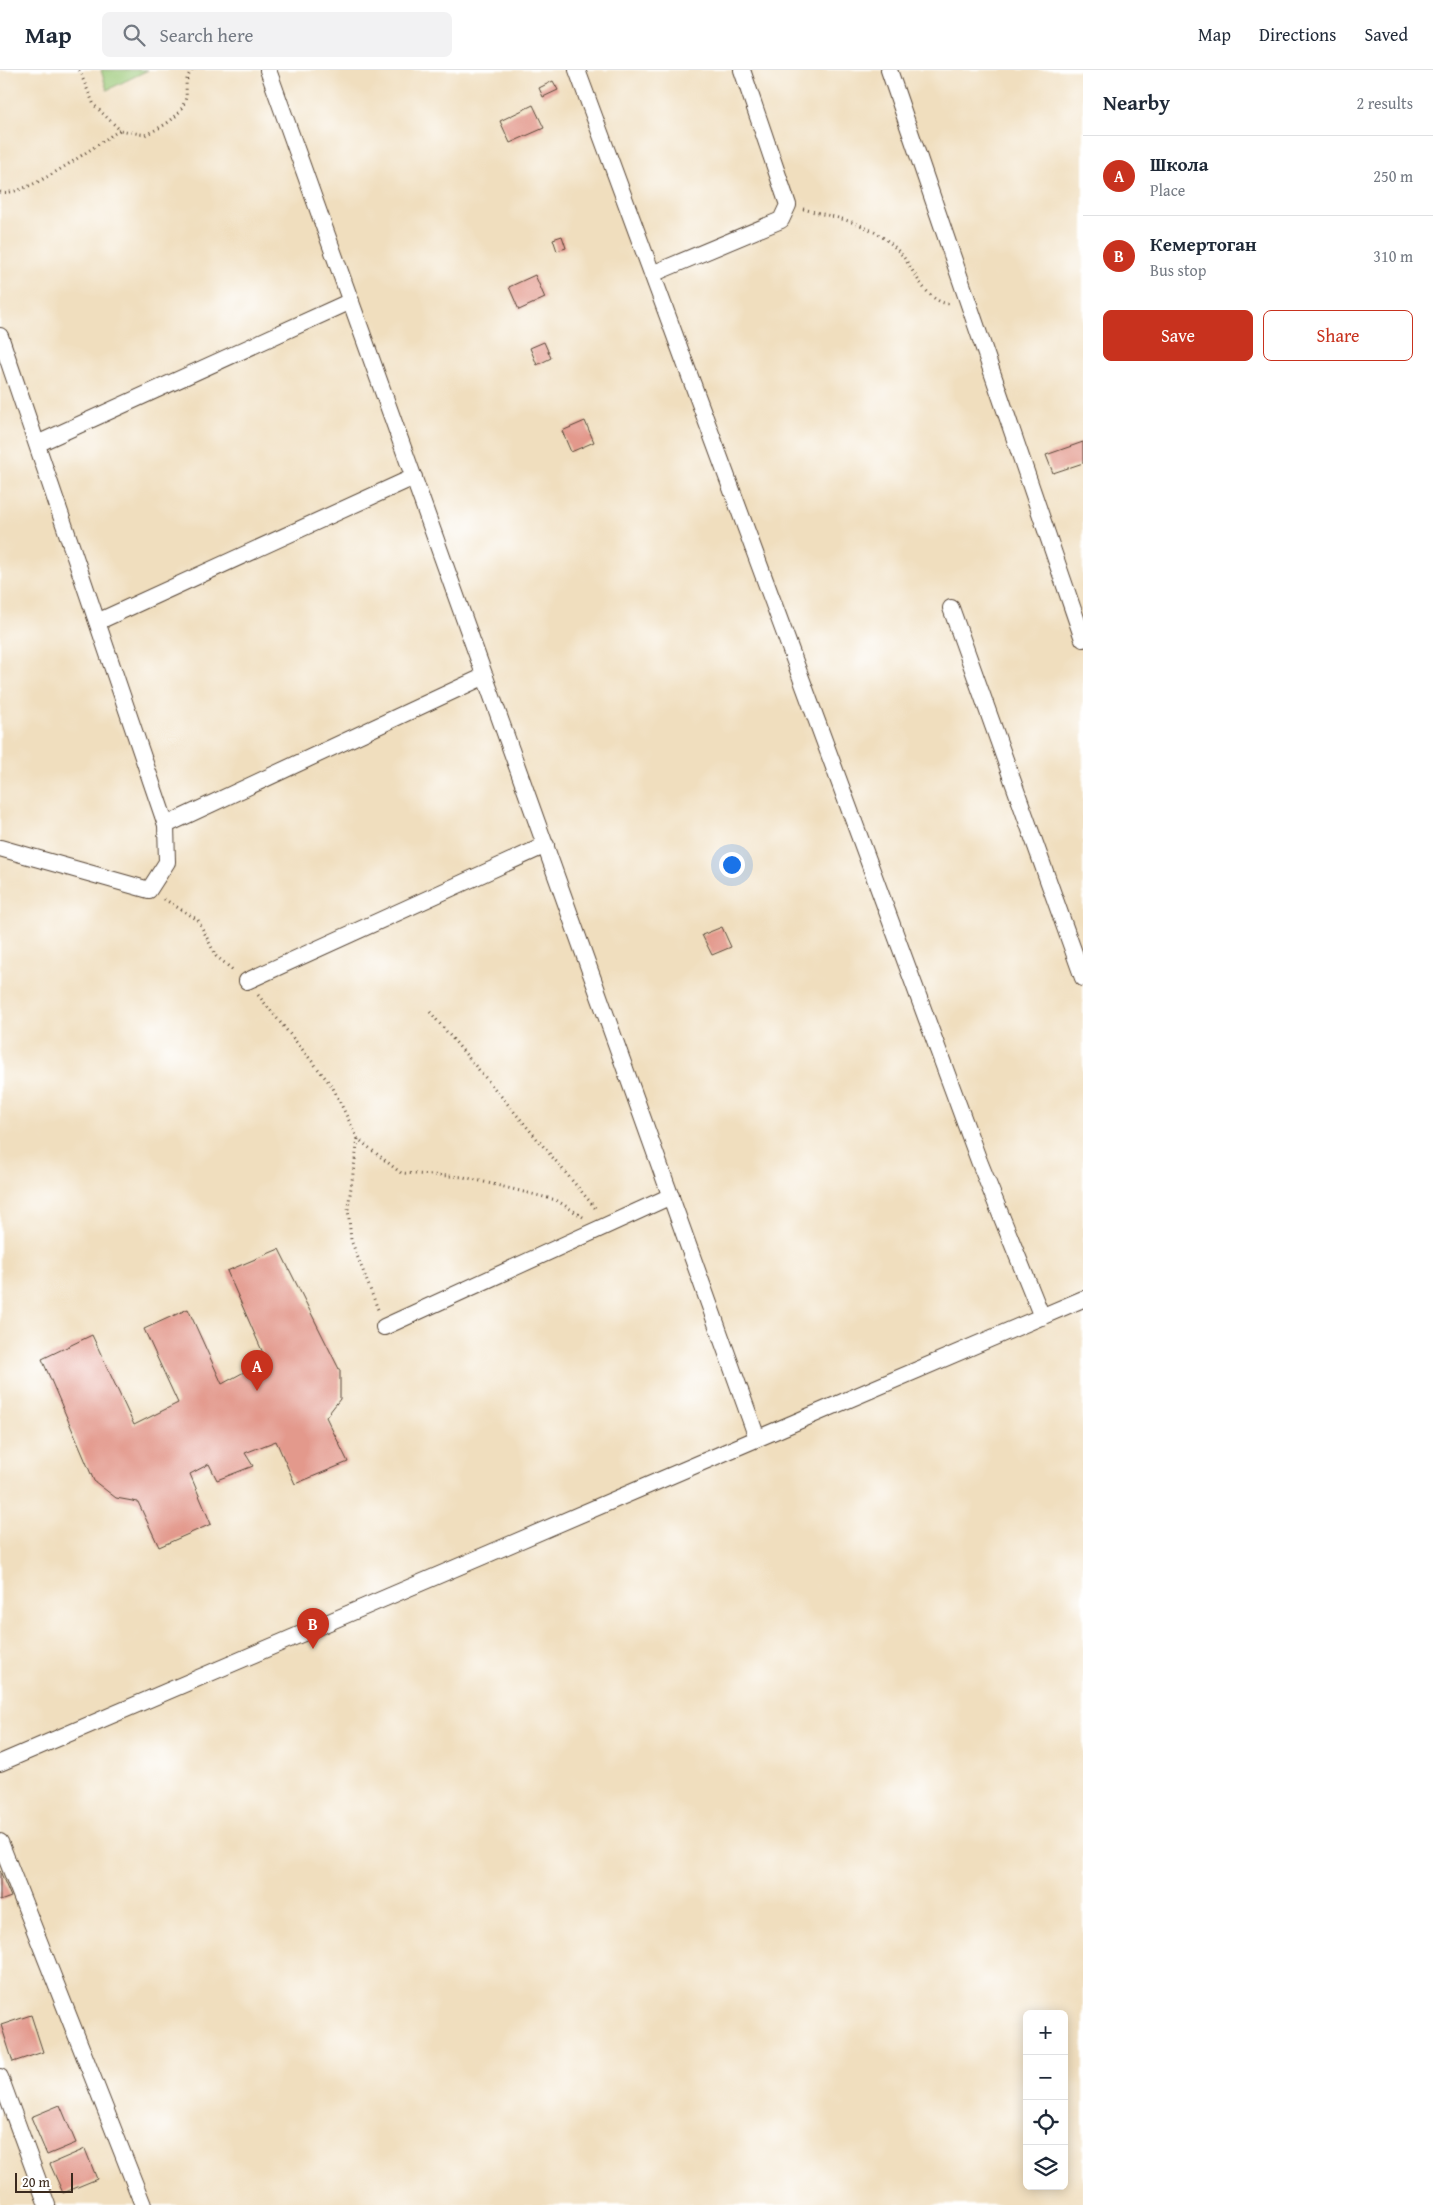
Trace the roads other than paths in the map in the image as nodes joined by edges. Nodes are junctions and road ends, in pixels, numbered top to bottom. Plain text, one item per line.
1 (268, 70) edge
2 (577, 70) edge
3 (742, 70) edge
4 (889, 70) edge
5 (652, 274) junction
6 (351, 301) junction
7 (0, 336) edge
8 (37, 444) junction
9 (414, 477) junction
10 (951, 608) dead end
11 (97, 622) junction
12 (1083, 639) edge
13 (485, 676) junction
14 (166, 825) junction
15 (546, 845) junction
16 (0, 848) edge
17 (1083, 978) edge
18 (247, 981) road end
19 (671, 1196) junction
20 (1083, 1299) edge
21 (1042, 1317) junction
22 (384, 1327) road end
23 (757, 1438) junction
24 (0, 1762) edge
25 (0, 1842) edge
26 (0, 2077) edge
27 (6, 2114) edge
28 (47, 2205) edge
29 (143, 2205) edge

1 - 6 street
2 - 5 street
3 - 5 street
4 - 12 street
5 - 21 street
6 - 8 street
6 - 9 street
7 - 8 street
8 - 11 street
9 - 11 street
9 - 13 street
10 - 17 street
11 - 14 street
13 - 14 street
13 - 15 street
14 - 16 street
15 - 18 street
15 - 19 street
19 - 22 street
19 - 23 street
20 - 21 street
21 - 23 street
23 - 24 street
25 - 29 street
26 - 27 street
27 - 28 street

